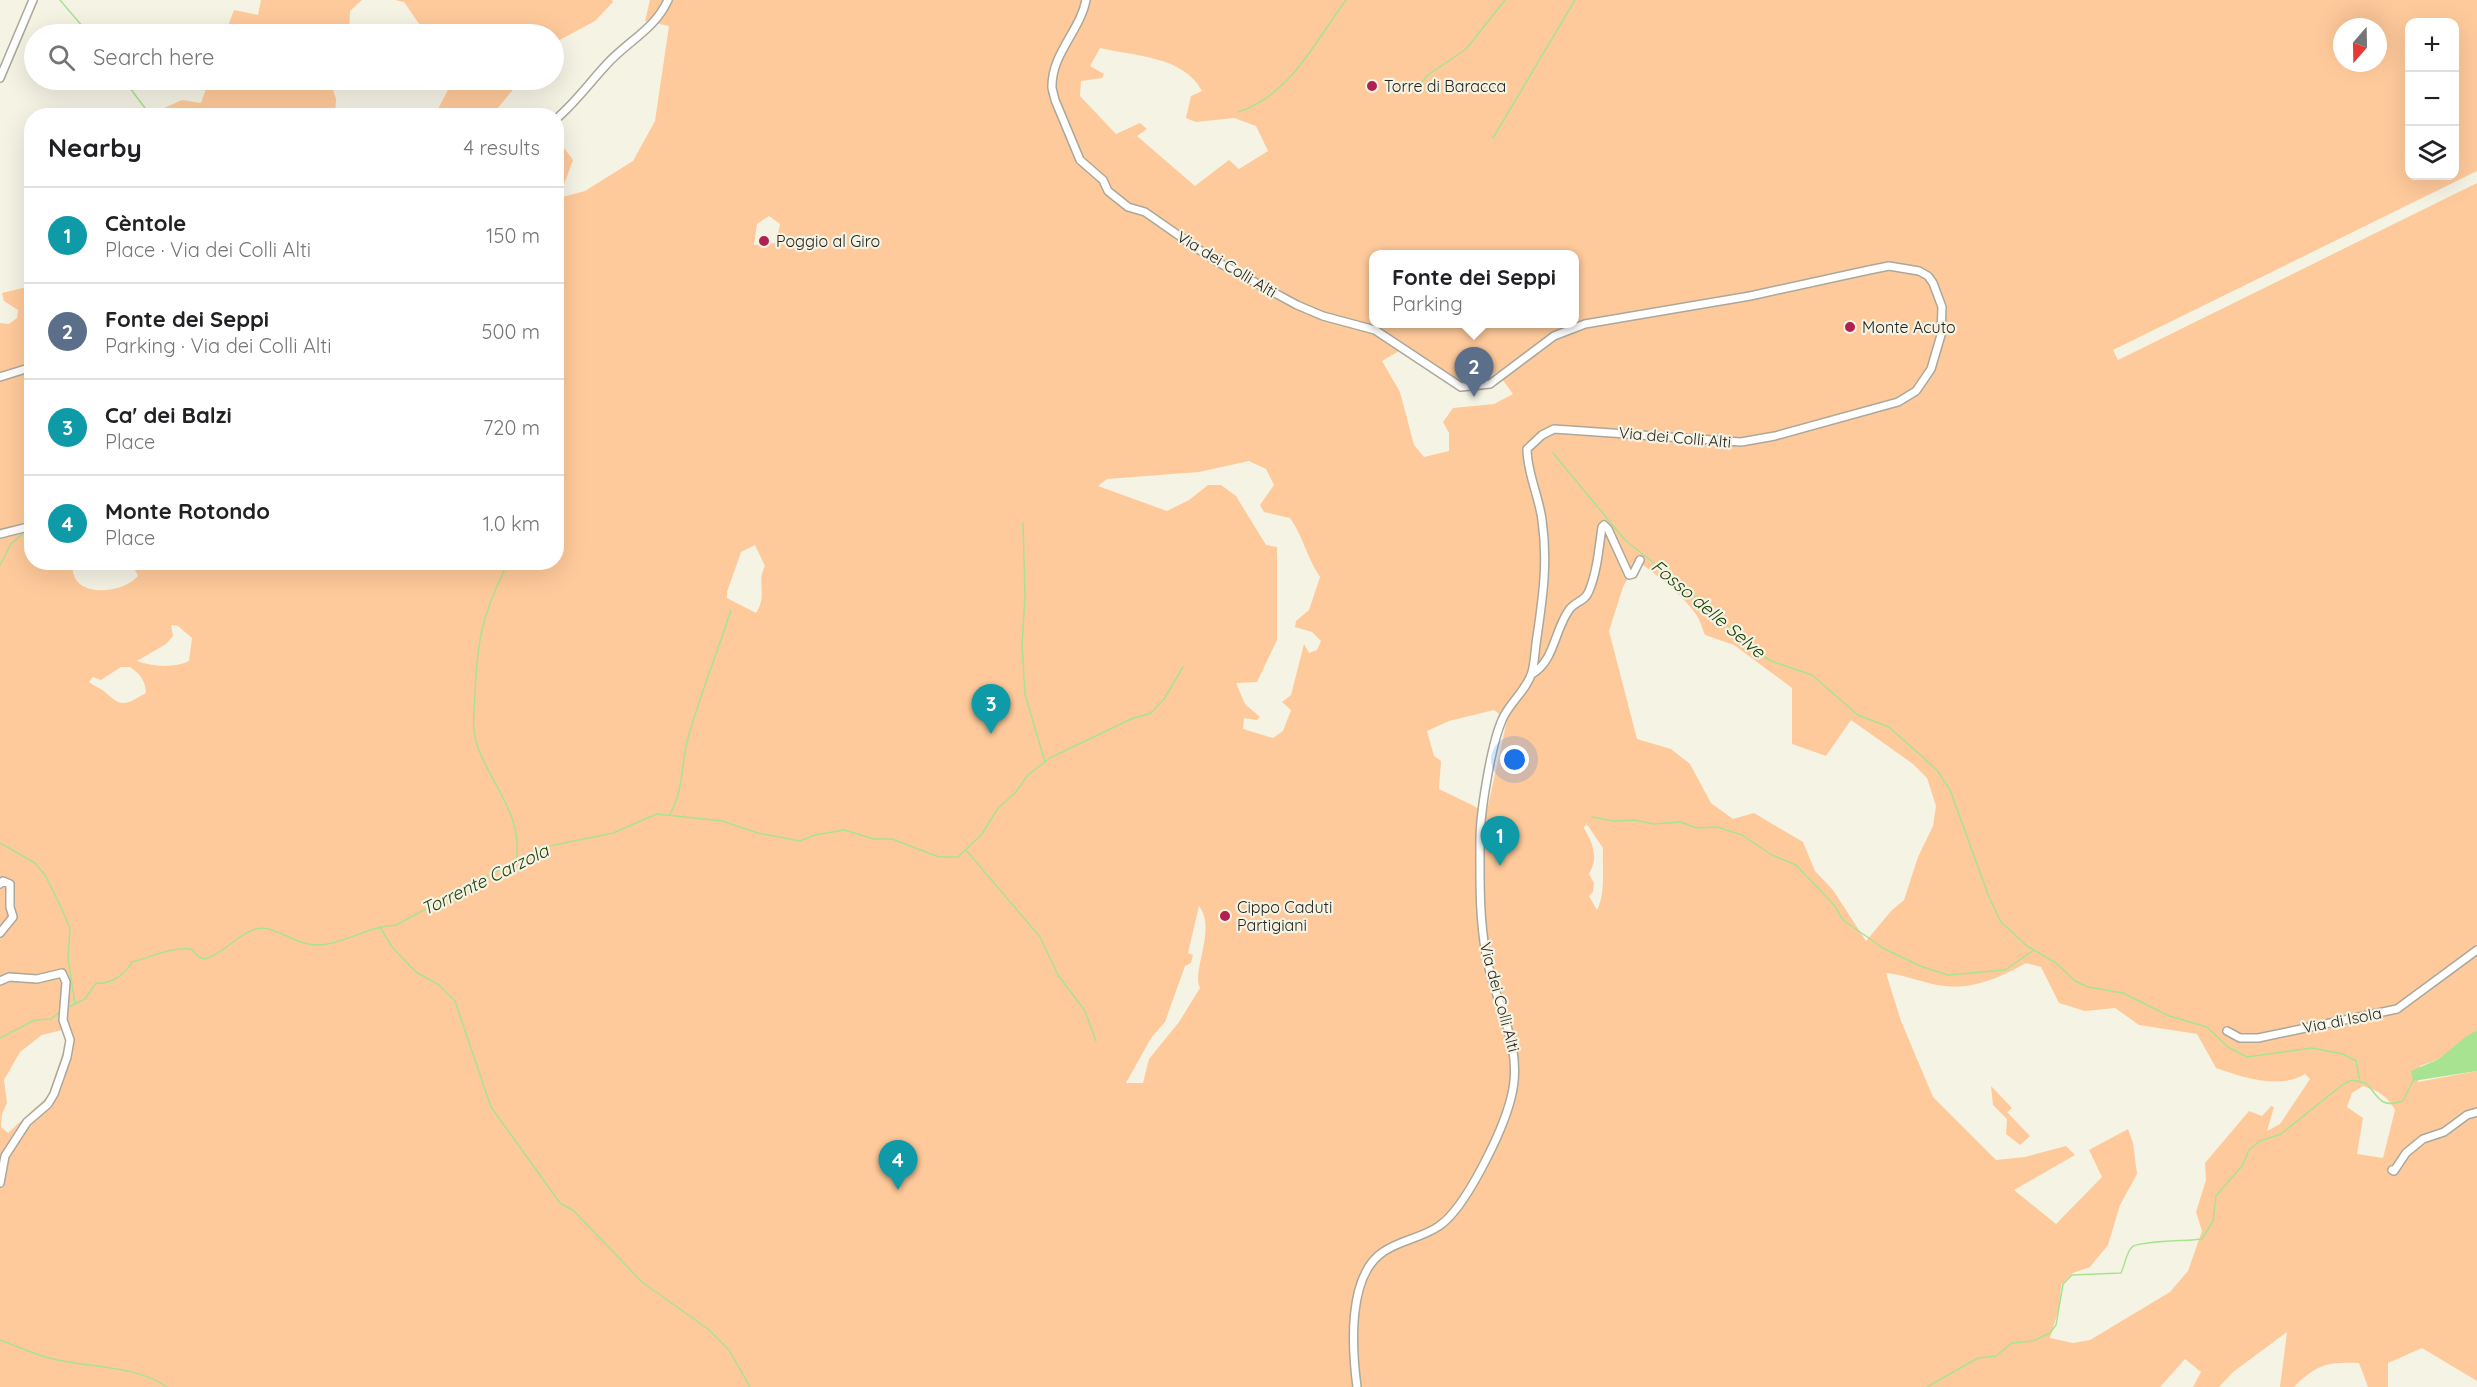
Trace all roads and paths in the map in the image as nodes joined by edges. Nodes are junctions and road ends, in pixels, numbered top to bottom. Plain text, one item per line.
1 (33, 0) edge
2 (668, 0) edge
3 (1086, 0) edge
4 (0, 78) edge
5 (564, 112) edge
6 (1579, 326) edge
7 (1575, 328) edge
8 (24, 370) edge
9 (0, 377) edge
10 (24, 528) edge
11 (0, 534) edge
12 (1640, 560) dead end
13 (1532, 674) junction
14 (0, 884) edge
15 (0, 933) edge
16 (2477, 950) edge
17 (0, 981) edge
18 (2227, 1031) dead end
19 (2477, 1112) edge
20 (2392, 1170) dead end
21 (0, 1183) edge
22 (1357, 1387) edge

1 - 4 street
2 - 5 street
3 - 7 street, Via dei Colli Alti
6 - 13 street, Via dei Colli Alti
8 - 9 street
10 - 11 street
12 - 13 street
13 - 22 street, Via dei Colli Alti
14 - 15 street
16 - 18 street, Via di Isola
17 - 21 street
19 - 20 street

